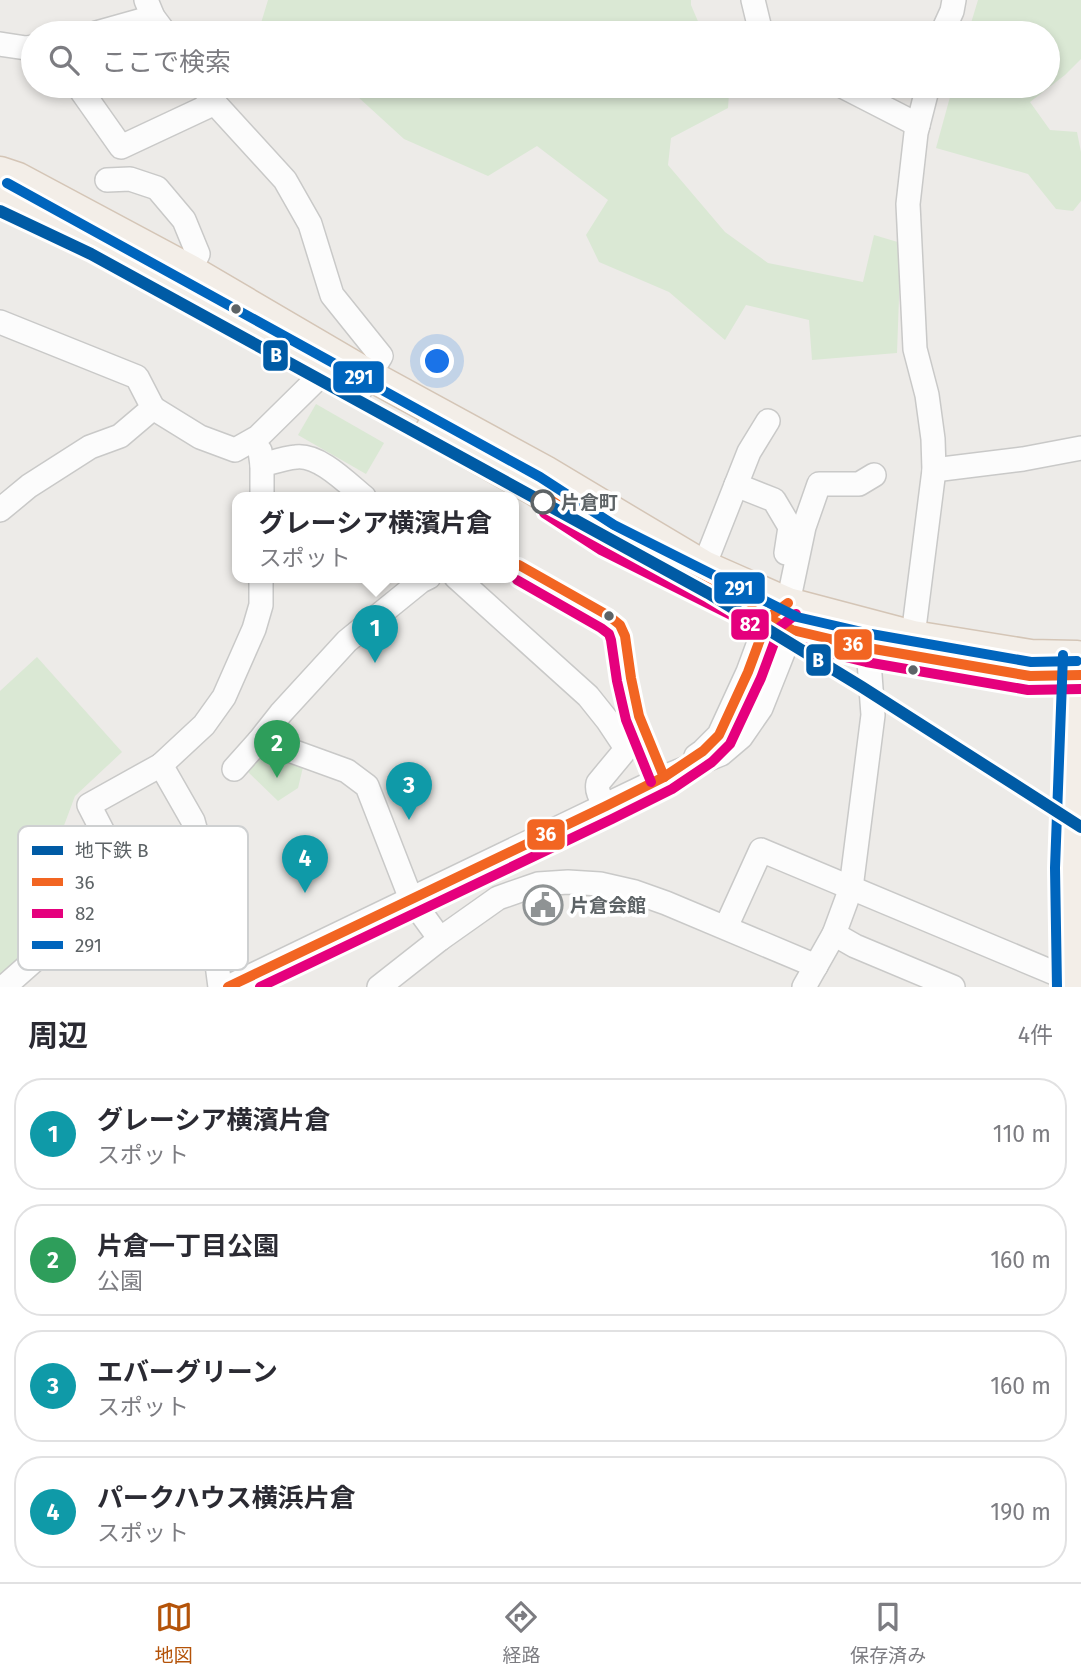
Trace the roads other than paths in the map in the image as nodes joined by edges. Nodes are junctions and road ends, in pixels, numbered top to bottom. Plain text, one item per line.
1 (753, 0) edge
2 (954, 0) edge
3 (758, 21) edge
4 (947, 21) edge
5 (0, 44) edge
6 (21, 47) edge
7 (87, 98) edge
8 (201, 98) edge
9 (212, 98) edge
10 (865, 98) edge
11 (925, 98) edge
12 (918, 125) junction
13 (107, 180) dead end
14 (2, 195) edge
15 (190, 270) junction
16 (0, 321) edge
17 (329, 363) junction
18 (364, 383) junction
19 (153, 408) junction
20 (768, 421) dead end
21 (258, 437) junction
22 (1081, 448) edge
23 (262, 465) junction
24 (934, 470) junction
25 (874, 475) dead end
26 (736, 485) junction
27 (513, 489) edge
28 (261, 492) edge
29 (358, 492) edge
30 (0, 510) edge
31 (799, 557) junction
32 (704, 566) junction
33 (261, 583) edge
34 (419, 583) edge
35 (463, 583) edge
36 (783, 617) junction
37 (913, 636) junction
38 (868, 648) junction
39 (1079, 673) edge
40 (259, 741) junction
41 (161, 765) junction
42 (234, 769) dead end
43 (606, 806) junction
44 (100, 826) edge
45 (194, 826) edge
46 (851, 888) junction
47 (411, 899) junction
48 (726, 928) junction
49 (834, 934) junction
50 (440, 939) junction
51 (816, 966) junction
52 (23, 970) edge
53 (1071, 984) edge
54 (4, 987) edge
55 (228, 987) edge
56 (379, 987) edge
57 (804, 987) edge
58 (953, 987) edge

1 - 3 street
2 - 4 street
5 - 6 street
7 - 8 street
9 - 18 street
10 - 12 street
11 - 12 street
12 - 24 street
13 - 15 street
14 - 15 main road
14 - 17 main road
15 - 17 main road
16 - 19 street
17 - 18 main road
17 - 21 street
18 - 27 main road
18 - 32 main road
19 - 21 street
19 - 30 street
20 - 26 street
21 - 23 street
22 - 24 street
23 - 28 street
23 - 29 street
24 - 37 street
25 - 31 street
26 - 31 street
26 - 32 street
27 - 36 main road
31 - 36 street
32 - 36 main road
33 - 41 street
34 - 40 street
35 - 43 street
36 - 37 main road
36 - 38 main road
36 - 43 street
37 - 39 main road
38 - 39 main road
38 - 46 street
39 - 53 main road
40 - 42 street
40 - 47 street
41 - 44 street
41 - 45 street
43 - 47 street
46 - 48 street
46 - 49 street
46 - 53 street
47 - 50 street
47 - 55 street
48 - 50 street
48 - 51 street
49 - 51 street
49 - 58 street
50 - 56 street
51 - 57 street
52 - 54 street

